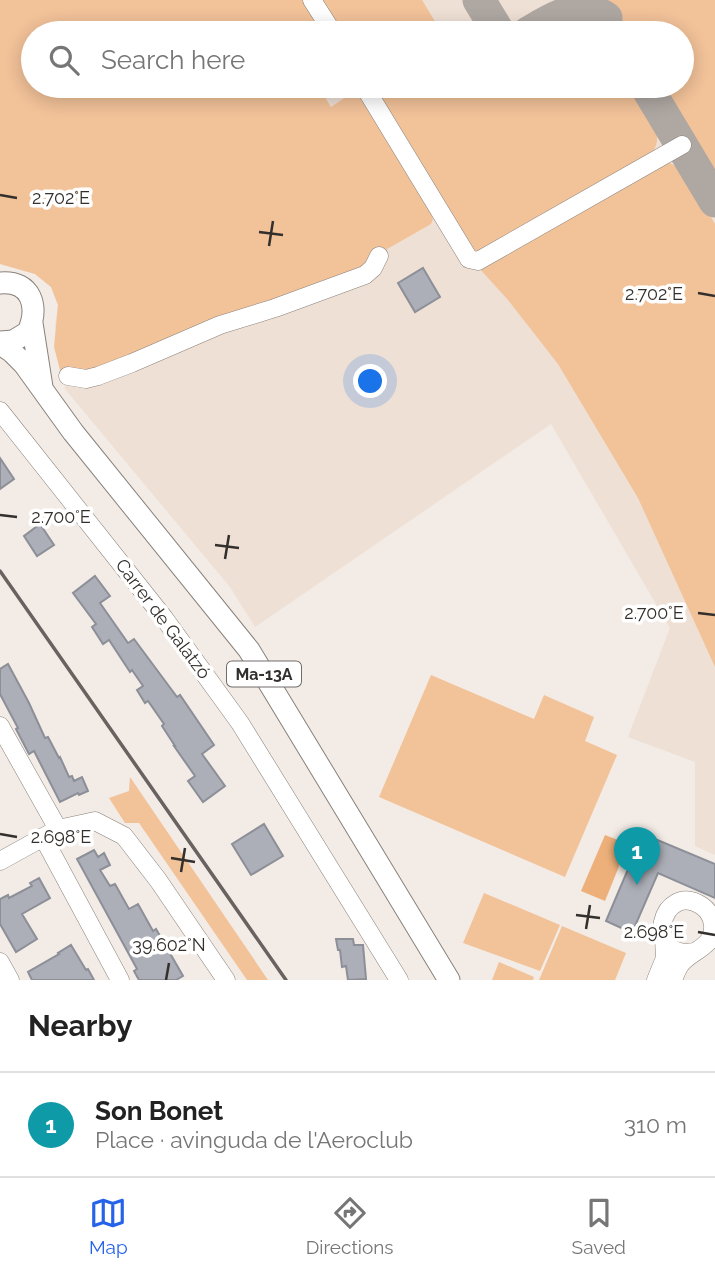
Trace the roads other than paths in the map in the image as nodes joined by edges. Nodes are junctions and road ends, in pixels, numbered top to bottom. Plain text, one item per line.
1 (313, 0) edge
2 (325, 21) edge
3 (371, 98) edge
4 (681, 145) dead end
5 (379, 256) dead end
6 (0, 283) edge
7 (32, 323) junction
8 (0, 343) edge
9 (68, 376) dead end
10 (43, 392) junction
11 (0, 411) edge
12 (0, 726) edge
13 (50, 834) junction
14 (0, 861) edge
15 (664, 939) junction
16 (695, 952) junction
17 (0, 962) edge
18 (446, 978) edge
19 (10, 980) edge
20 (120, 980) edge
21 (226, 980) edge
22 (400, 980) edge
23 (656, 980) edge
24 (673, 980) edge

1 - 2 street
3 - 4 street
5 - 9 street
6 - 7 main road
7 - 8 main road
7 - 10 main road, Ma-13A
8 - 10 main road, Ma-13A
10 - 18 main road, Ma-13A
11 - 22 street, Carrer de Galatzó
12 - 13 street
13 - 14 street
13 - 20 street
13 - 21 street
15 - 16 street
15 - 16 street
15 - 23 street
16 - 24 street
17 - 19 street

